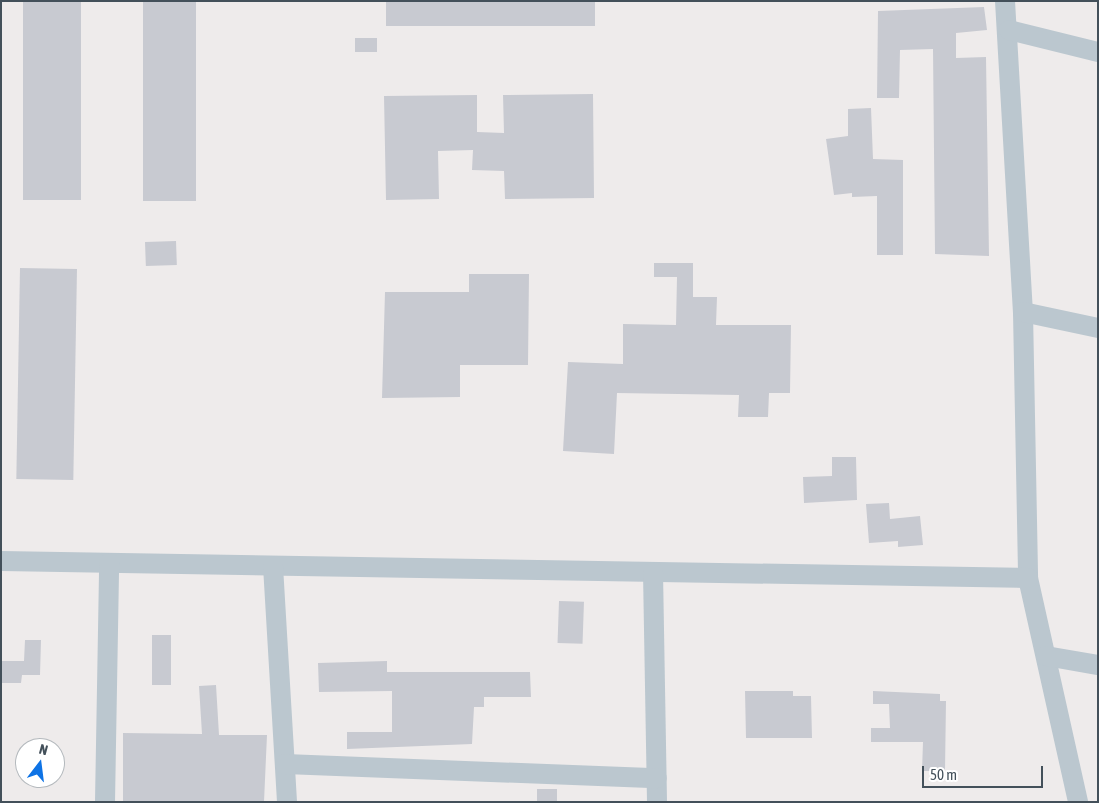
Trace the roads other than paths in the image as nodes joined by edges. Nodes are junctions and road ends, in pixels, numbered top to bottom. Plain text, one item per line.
1 (1005, 1) edge
2 (1008, 30) junction
3 (1098, 52) edge
4 (1023, 312) junction
5 (1098, 328) edge
6 (1, 561) edge
7 (109, 563) junction
8 (273, 566) junction
9 (653, 572) junction
10 (1028, 578) junction
11 (1046, 656) junction
12 (1098, 665) edge
13 (285, 764) junction
14 (657, 778) junction
15 (105, 802) edge
16 (287, 802) edge
17 (657, 802) edge
18 (1078, 802) edge

1 - 2 street
2 - 3 street
2 - 4 street
4 - 5 street
4 - 10 street
6 - 7 street
7 - 8 street
7 - 15 street
8 - 9 street
8 - 13 street
9 - 10 street
9 - 14 street
10 - 11 street
11 - 12 street
11 - 18 street
13 - 14 street
13 - 16 street
14 - 17 street

